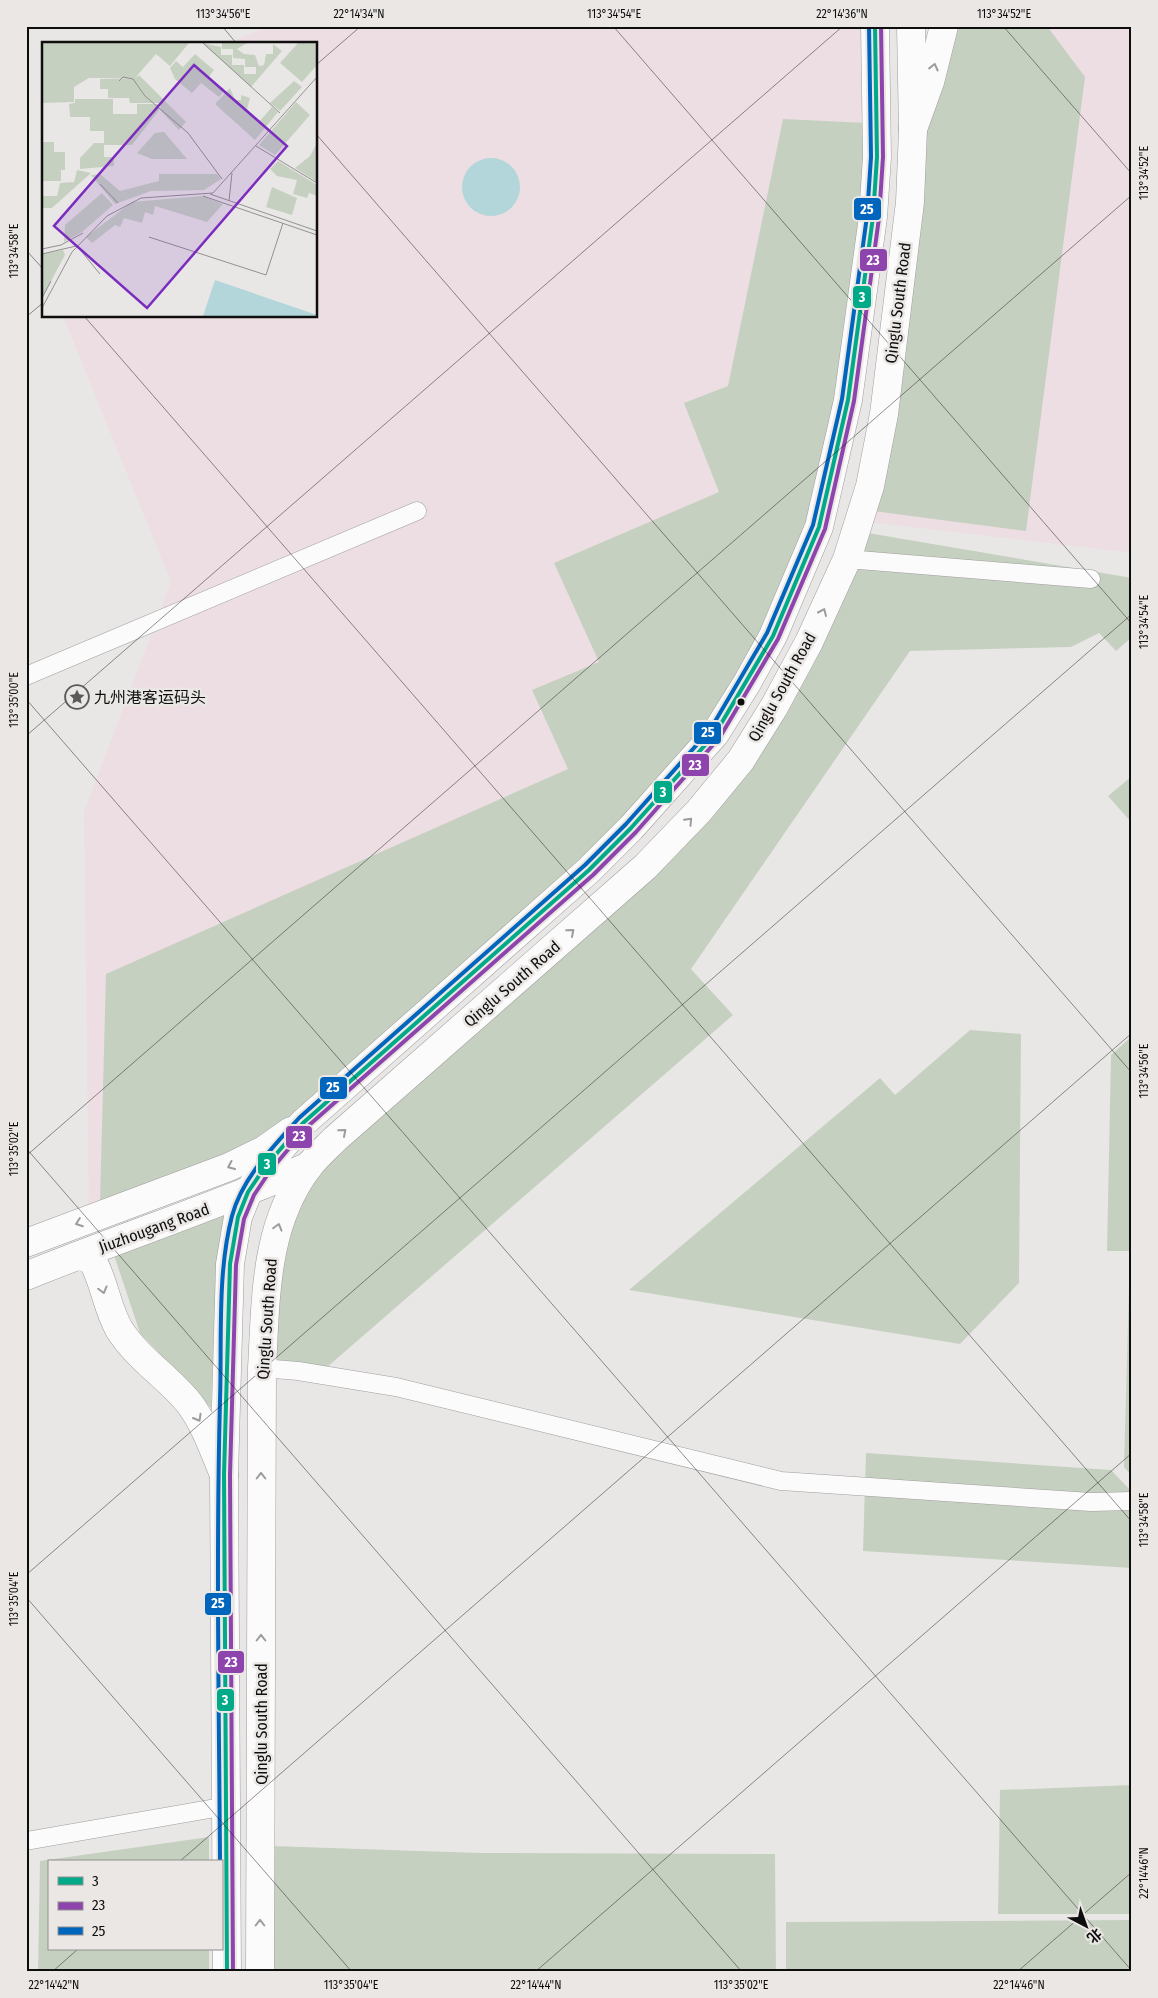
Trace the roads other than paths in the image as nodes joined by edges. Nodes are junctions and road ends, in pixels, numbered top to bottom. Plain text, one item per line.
1 (875, 26) edge
2 (912, 26) edge
3 (944, 26) edge
4 (913, 130) junction
5 (417, 511) dead end
6 (847, 559) junction
7 (1091, 579) dead end
8 (26, 676) edge
9 (303, 1123) junction
10 (309, 1166) junction
11 (248, 1192) junction
12 (26, 1243) edge
13 (76, 1256) junction
14 (26, 1276) edge
15 (262, 1368) junction
16 (224, 1475) junction
17 (1132, 1501) edge
18 (227, 1806) junction
19 (26, 1840) edge
20 (227, 1972) edge
21 (260, 1972) edge

1 - 9 main road, Qinglu South Road
2 - 4 main road, Qinglu South Road
4 -> 3 main road
4 - 6 main road, Qinglu South Road
5 - 8 lane
6 - 7 lane
10 -> 6 main road, Qinglu South Road
9 - 11 main road, Qinglu South Road
9 -> 12 main road, Jiuzhougang Road
10 - 11 main road, Jiuzhougang Road
15 -> 10 main road, Qinglu South Road
11 - 13 main road, Jiuzhougang Road
11 - 16 main road, Qinglu South Road
13 - 14 main road, Jiuzhougang Road
13 -> 16 main road
15 - 17 lane
21 -> 15 main road, Qinglu South Road
16 - 18 main road, Qinglu South Road
18 - 19 lane
18 - 20 main road, Qinglu South Road

